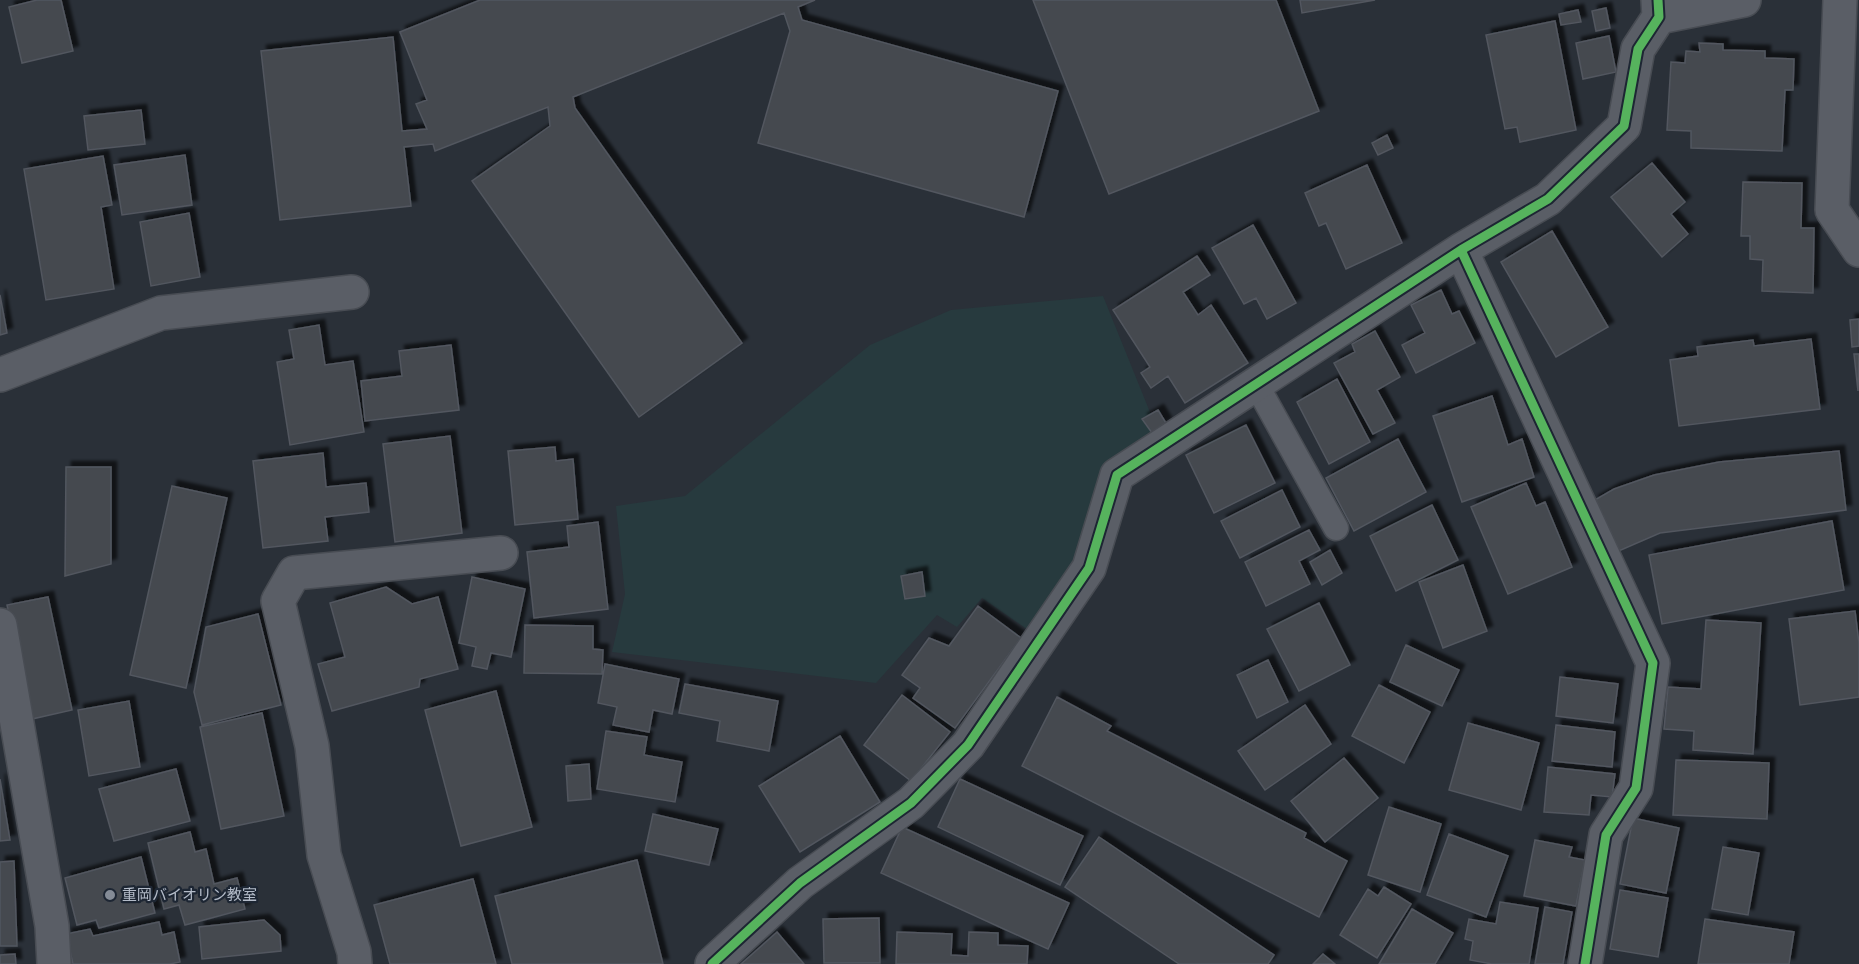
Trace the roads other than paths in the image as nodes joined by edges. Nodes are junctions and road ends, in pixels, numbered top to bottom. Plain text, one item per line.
1 (1744, 0) edge
2 (1840, 0) edge
3 (1658, 8) edge
4 (1461, 250) junction
5 (1859, 250) edge
6 (352, 292) dead end
7 (0, 375) edge
8 (1256, 384) junction
9 (1336, 528) dead end
10 (501, 553) dead end
11 (0, 625) edge
12 (54, 964) edge
13 (355, 964) edge
14 (712, 964) edge
15 (1585, 964) edge

1 - 3 street
2 - 5 street
3 - 4 street
4 - 8 street
4 - 15 street
6 - 7 street
8 - 9 lane
8 - 14 street
10 - 13 street
11 - 12 street

